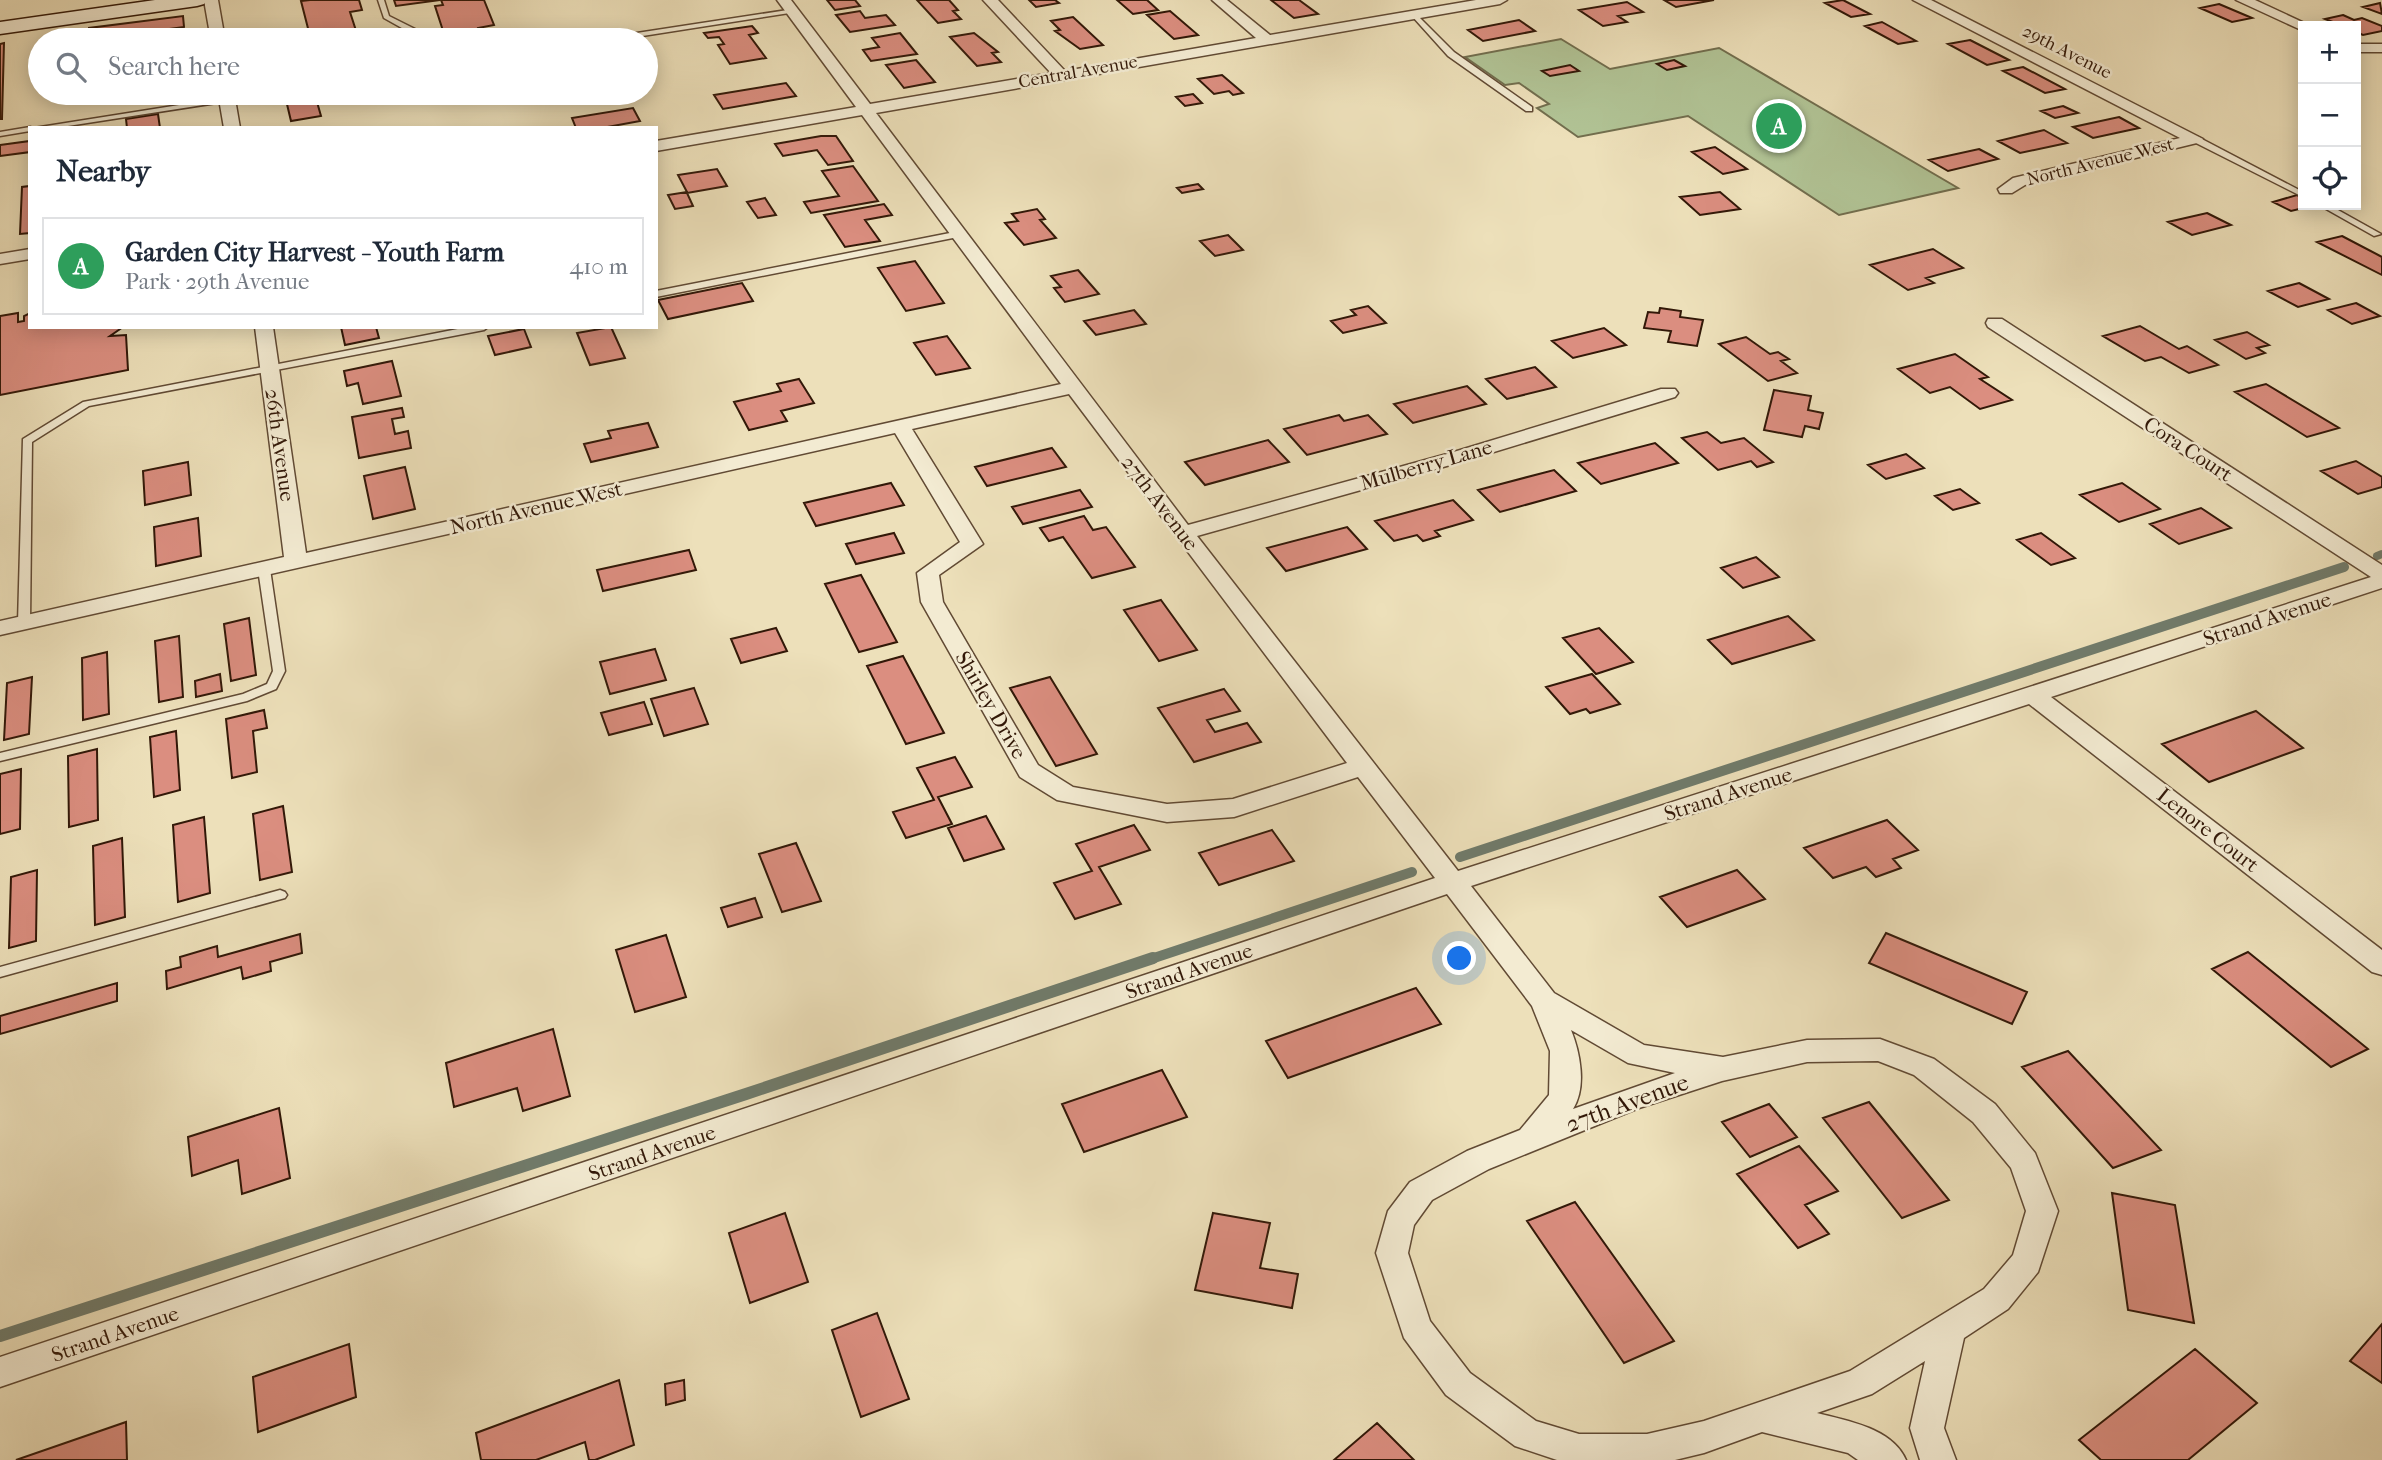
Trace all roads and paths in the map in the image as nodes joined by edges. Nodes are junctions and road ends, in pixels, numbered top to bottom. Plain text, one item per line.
1 (197, 0) edge
2 (211, 0) edge
3 (381, 0) edge
4 (990, 0) edge
5 (1219, 0) edge
6 (1500, 0) edge
7 (1920, 0) edge
8 (2243, 0) edge
9 (789, 5) edge
10 (1414, 15) junction
11 (2298, 23) edge
12 (0, 28) edge
13 (216, 28) edge
14 (406, 28) edge
15 (658, 30) edge
16 (1267, 40) junction
17 (2361, 48) edge
18 (2382, 48) edge
19 (1060, 75) junction
20 (173, 105) edge
21 (228, 105) edge
22 (865, 109) junction
23 (1529, 109) dead end
24 (50, 126) edge
25 (232, 126) edge
26 (28, 129) edge
27 (0, 134) edge
28 (2195, 139) junction
29 (658, 146) edge
30 (2006, 189) dead end
31 (2298, 192) edge
32 (2332, 210) edge
33 (960, 234) junction
34 (2377, 234) dead end
35 (28, 254) edge
36 (0, 259) edge
37 (658, 294) edge
38 (1994, 323) dead end
39 (264, 329) edge
40 (474, 329) edge
41 (270, 369) junction
42 (1072, 387) junction
43 (1668, 393) dead end
44 (901, 427) junction
45 (1183, 533) junction
46 (296, 562) junction
47 (264, 569) junction
48 (2382, 575) edge
49 (2382, 581) edge
50 (24, 623) junction
51 (0, 628) edge
52 (2033, 695) junction
53 (0, 757) edge
54 (1361, 767) junction
55 (1451, 883) junction
56 (280, 895) dead end
57 (2382, 965) edge
58 (0, 972) edge
59 (1544, 1001) junction
60 (1723, 1069) junction
61 (1531, 1139) junction
62 (1949, 1329) junction
63 (0, 1372) edge
64 (1762, 1416) junction
65 (1888, 1460) edge
66 (1938, 1460) edge

1 - 12 street
2 - 13 street
3 - 14 lane
4 - 19 street
5 - 16 street
6 - 10 street, Central Avenue
7 - 28 street, 29th Avenue
8 - 11 street
9 - 15 lane
9 - 22 street, 27th Avenue
10 - 16 street, Central Avenue
10 - 23 lane
16 - 19 street, Central Avenue
17 - 18 street
19 - 22 street, Central Avenue
20 - 24 lane
21 - 25 street
22 - 29 street, Central Avenue
22 - 33 street, 27th Avenue
26 - 27 lane
28 - 30 street, North Avenue West
28 - 31 lane
32 - 34 lane
33 - 37 lane
33 - 42 street, 27th Avenue
35 - 36 street
38 - 48 street, Cora Court
39 - 41 street, 26th Avenue
40 - 41 lane
41 - 46 street, 26th Avenue
41 - 50 lane
42 - 44 street, North Avenue West
42 - 45 street, 27th Avenue
43 - 45 street, Mulberry Lane
44 - 46 street, North Avenue West
44 - 54 street, Shirley Drive
45 - 54 street, 27th Avenue
46 - 47 street, North Avenue West
47 - 50 street, North Avenue West
47 - 53 lane
49 - 52 street, Strand Avenue
50 - 51 street, North Avenue West
52 - 55 street, Strand Avenue
52 - 57 street, Lenore Court
54 - 55 street, 27th Avenue
55 - 59 street, 27th Avenue
55 - 63 street, Strand Avenue
56 - 58 lane
59 - 60 street, 27th Avenue
59 - 61 street, 27th Avenue
60 - 61 street, 27th Avenue
60 - 62 street, 27th Avenue
61 - 64 street, 27th Avenue
62 - 64 street, 27th Avenue
62 - 66 street
64 - 65 street

